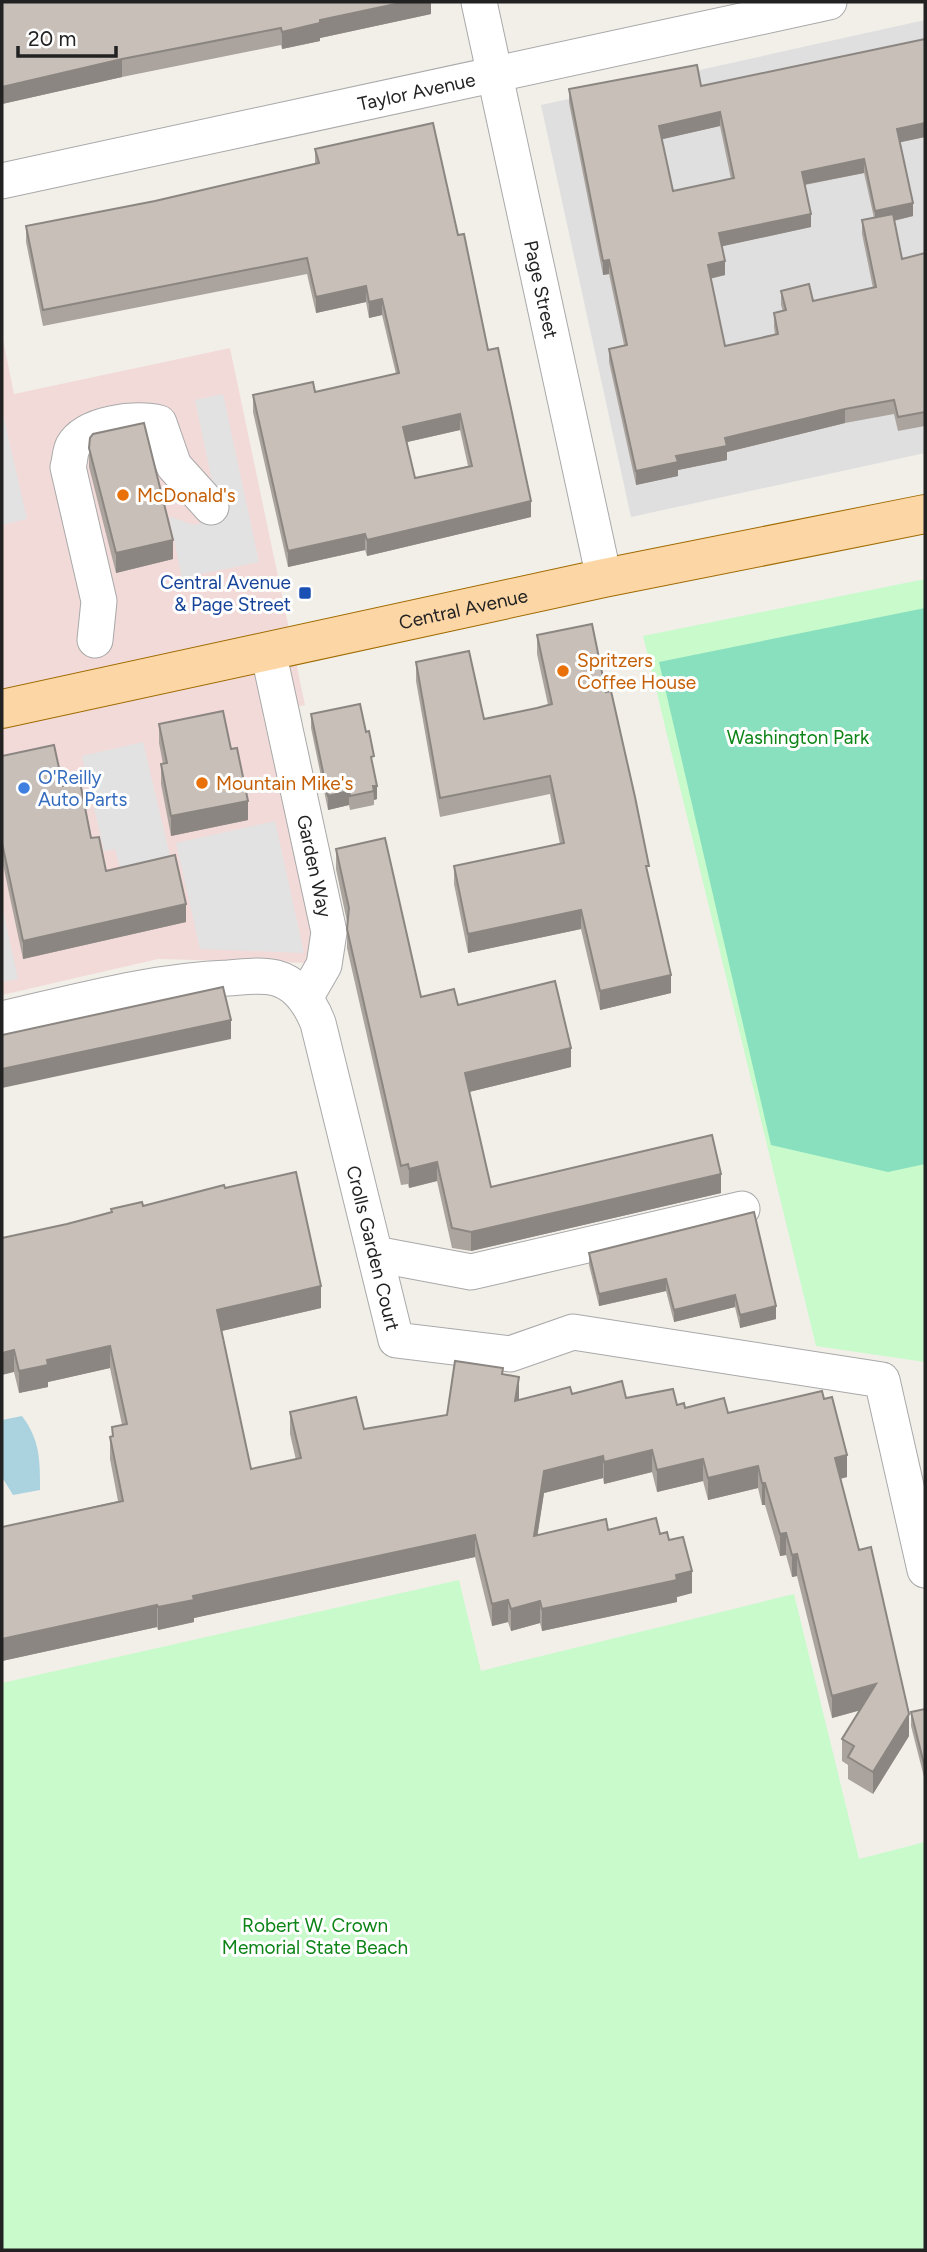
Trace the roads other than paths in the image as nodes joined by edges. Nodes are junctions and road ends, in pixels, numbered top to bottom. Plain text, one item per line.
1 (479, 2) edge
2 (829, 2) edge
3 (495, 74) junction
4 (2, 181) edge
5 (211, 507) dead end
6 (925, 514) edge
7 (604, 578) junction
8 (95, 640) dead end
9 (268, 651) junction
10 (2, 709) edge
11 (305, 998) junction
12 (2, 1019) edge
13 (742, 1209) dead end
14 (375, 1254) junction
15 (925, 1570) edge

1 - 3 street, Page Street
2 - 3 street, Taylor Avenue
3 - 4 street, Taylor Avenue
3 - 7 street, Page Street
5 - 8 street
6 - 7 main road, Central Avenue
7 - 9 main road, Central Avenue
9 - 10 main road, Central Avenue
9 - 11 street, Garden Way
11 - 12 street
11 - 14 street, Crolls Garden Court
13 - 14 street
14 - 15 street, Crolls Garden Court

